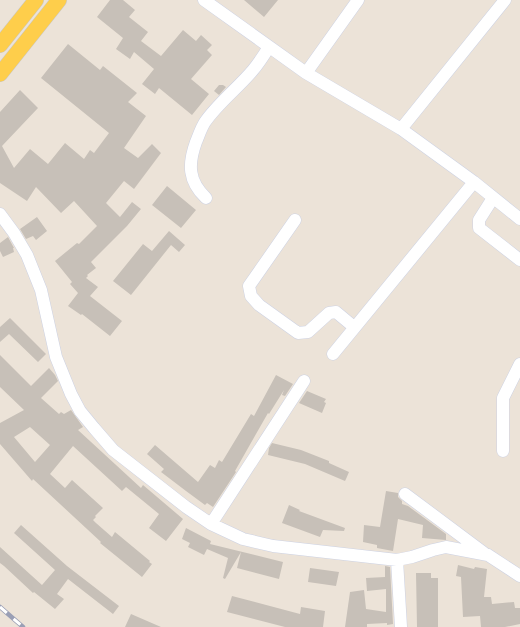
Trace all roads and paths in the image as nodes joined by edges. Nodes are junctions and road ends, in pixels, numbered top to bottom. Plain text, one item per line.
1 (34, 0) edge
2 (59, 0) edge
3 (204, 0) edge
4 (358, 0) edge
5 (505, 0) edge
6 (23, 16) junction
7 (37, 28) junction
8 (0, 45) edge
9 (269, 47) junction
10 (306, 73) junction
11 (0, 74) edge
12 (400, 129) junction
13 (474, 182) junction
14 (206, 198) dead end
15 (493, 198) junction
16 (0, 214) edge
17 (520, 219) edge
18 (295, 220) dead end
19 (520, 260) edge
20 (354, 327) junction
21 (332, 354) dead end
22 (520, 364) edge
23 (304, 381) dead end
24 (503, 451) dead end
25 (405, 494) dead end
26 (212, 524) junction
27 (488, 555) junction
28 (397, 560) junction
29 (520, 576) edge
30 (401, 627) edge

1 - 6 main road
2 - 7 main road
3 - 9 street
4 - 10 street
5 - 12 street
6 - 7 main road
6 - 8 main road
7 - 11 main road
9 - 10 street
9 - 14 street
10 - 12 street
12 - 13 street
13 - 15 street
13 - 20 street
15 - 17 street
15 - 19 street
16 - 26 street
18 - 20 street
20 - 21 street
22 - 24 street
23 - 26 street
25 - 27 street
26 - 28 street
27 - 28 street
27 - 29 street
28 - 30 street

